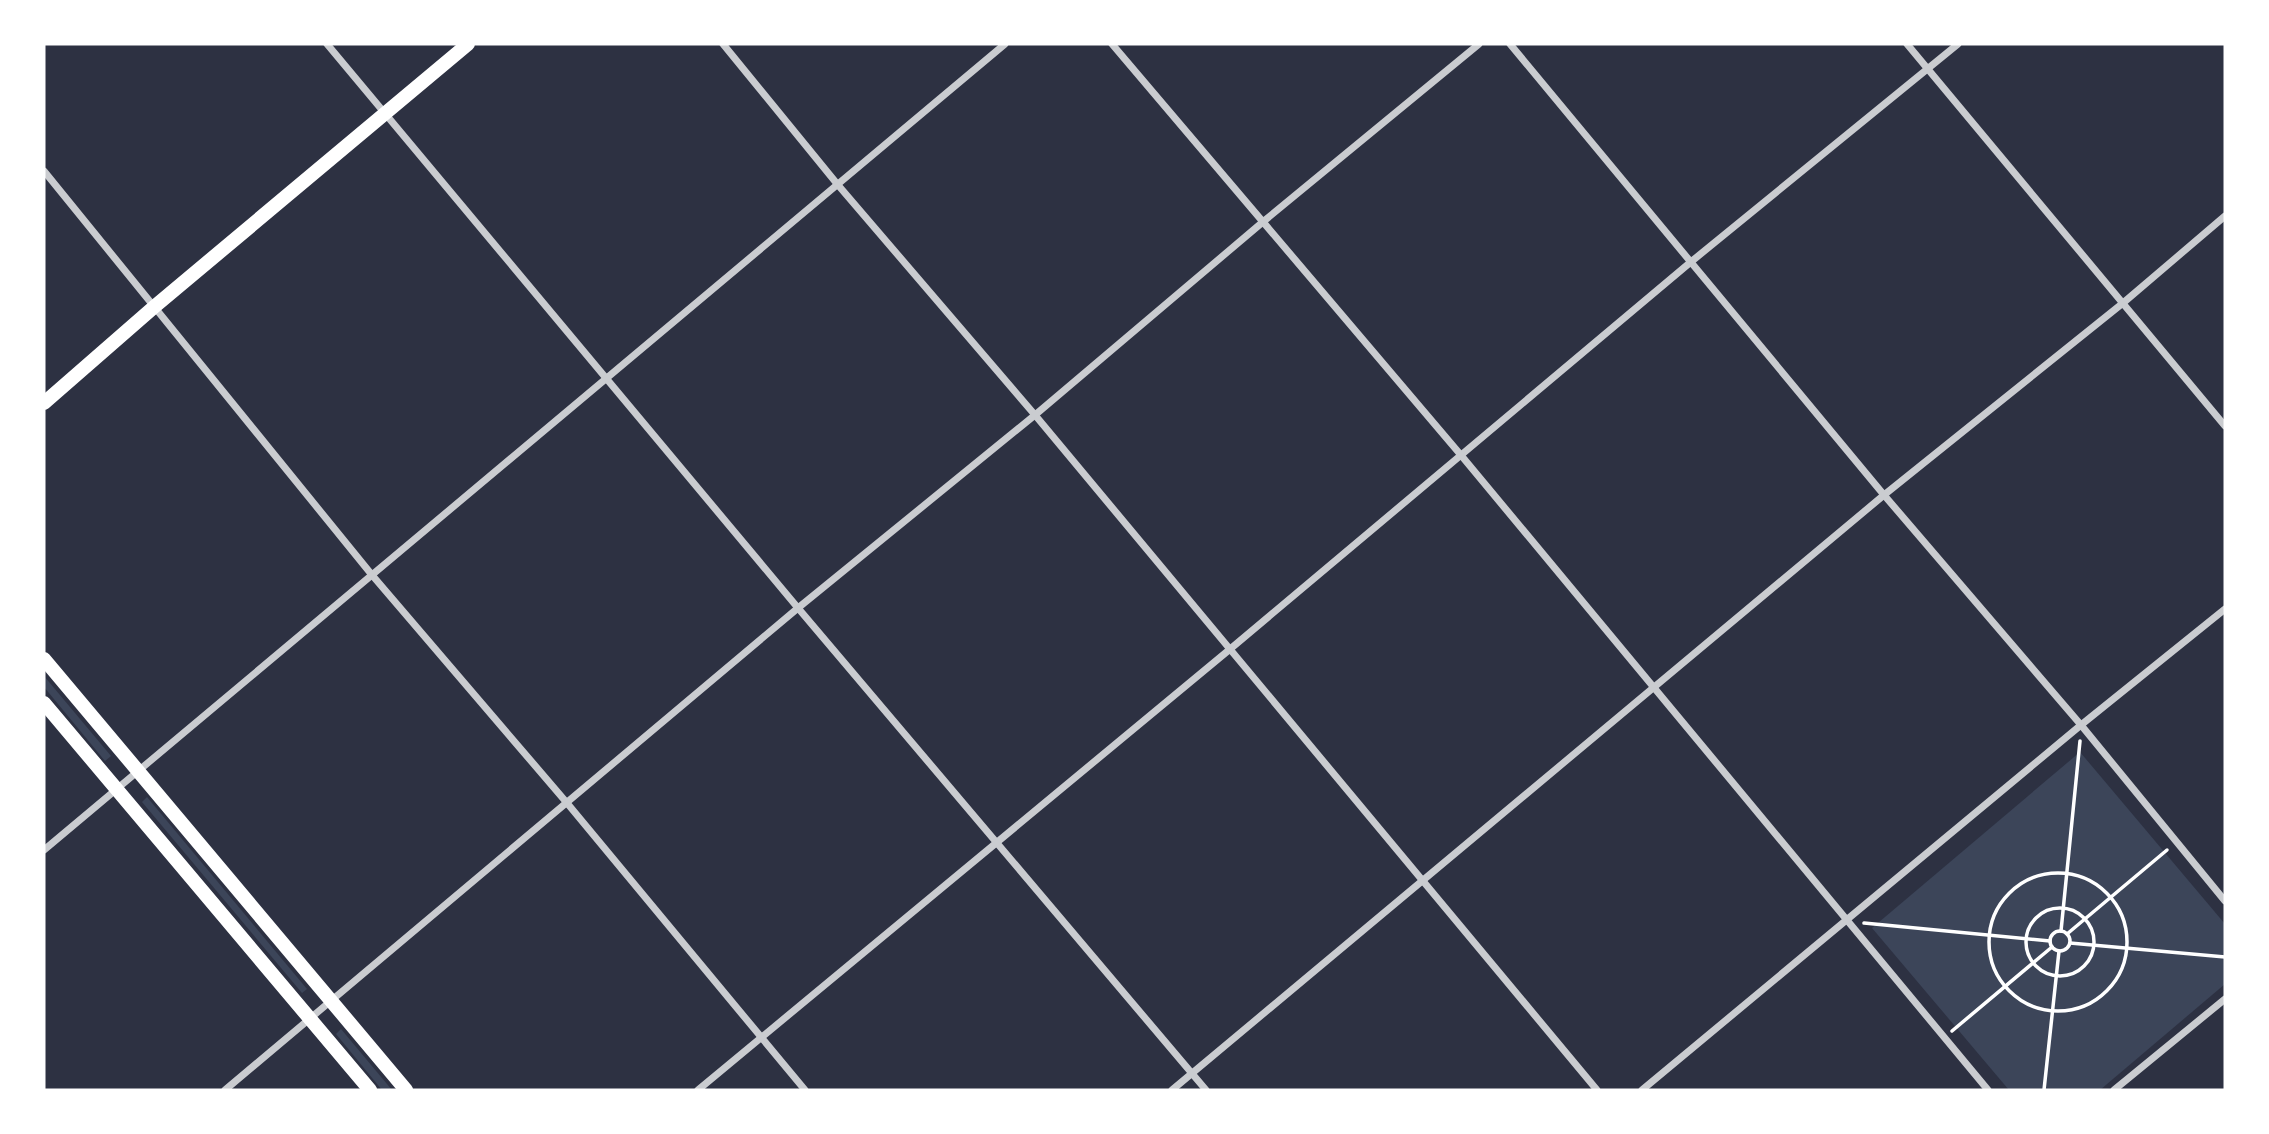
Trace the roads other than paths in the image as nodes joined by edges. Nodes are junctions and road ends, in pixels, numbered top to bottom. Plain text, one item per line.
1 (327, 44) edge
2 (468, 44) edge
3 (723, 44) edge
4 (1005, 44) edge
5 (1112, 44) edge
6 (1479, 44) edge
7 (1510, 44) edge
8 (1907, 44) edge
9 (1958, 44) edge
10 (1928, 69) junction
11 (384, 113) junction
12 (44, 171) edge
13 (838, 185) junction
14 (2225, 216) edge
15 (1264, 221) junction
16 (1692, 261) junction
17 (2123, 303) junction
18 (154, 307) junction
19 (606, 378) junction
20 (44, 403) edge
21 (1035, 415) junction
22 (2225, 426) edge
23 (1460, 454) junction
24 (1884, 495) junction
25 (372, 575) junction
26 (798, 608) junction
27 (2225, 609) edge
28 (1229, 650) junction
29 (44, 659) edge
30 (1654, 688) junction
31 (44, 703) edge
32 (2081, 725) junction
33 (137, 771) junction
34 (117, 788) junction
35 (567, 803) junction
36 (997, 842) junction
37 (44, 850) edge
38 (1423, 882) junction
39 (2225, 901) edge
40 (1847, 921) junction
41 (2225, 999) edge
42 (333, 1001) junction
43 (309, 1018) junction
44 (760, 1037) junction
45 (1192, 1073) junction
46 (225, 1090) edge
47 (370, 1090) edge
48 (406, 1090) edge
49 (698, 1090) edge
50 (805, 1090) edge
51 (1172, 1090) edge
52 (1206, 1090) edge
53 (1597, 1090) edge
54 (1642, 1090) edge
55 (1988, 1090) edge
56 (2114, 1090) edge

1 - 11 street
2 - 11 main road
3 - 13 street
4 - 13 street
5 - 15 street
6 - 15 street
7 - 16 street
8 - 10 street
9 - 10 street
10 - 16 street
10 - 17 street
11 - 18 main road
11 - 19 street
12 - 18 street
13 - 19 street
13 - 21 street
14 - 17 street
15 - 21 street
15 - 23 street
16 - 23 street
16 - 24 street
17 - 22 street
17 - 24 street
18 - 20 main road
18 - 25 street
19 - 25 street
19 - 26 street
21 - 26 street
21 - 28 street
23 - 28 street
23 - 30 street
24 - 30 street
24 - 32 street
25 - 33 street
25 - 35 street
26 - 35 street
26 - 36 street
27 - 32 street
28 - 36 street
28 - 38 street
29 - 33 main road
30 - 38 street
30 - 40 street
31 - 34 main road
32 - 39 street
32 - 40 street
33 - 34 street
33 - 42 main road
34 - 37 street
34 - 43 main road
35 - 42 street
35 - 44 street
36 - 44 street
36 - 45 street
38 - 45 street
38 - 53 street
40 - 54 street
40 - 55 street
41 - 56 street
42 - 43 street
42 - 48 main road
43 - 46 street
43 - 47 main road
44 - 49 street
44 - 50 street
45 - 51 street
45 - 52 street

